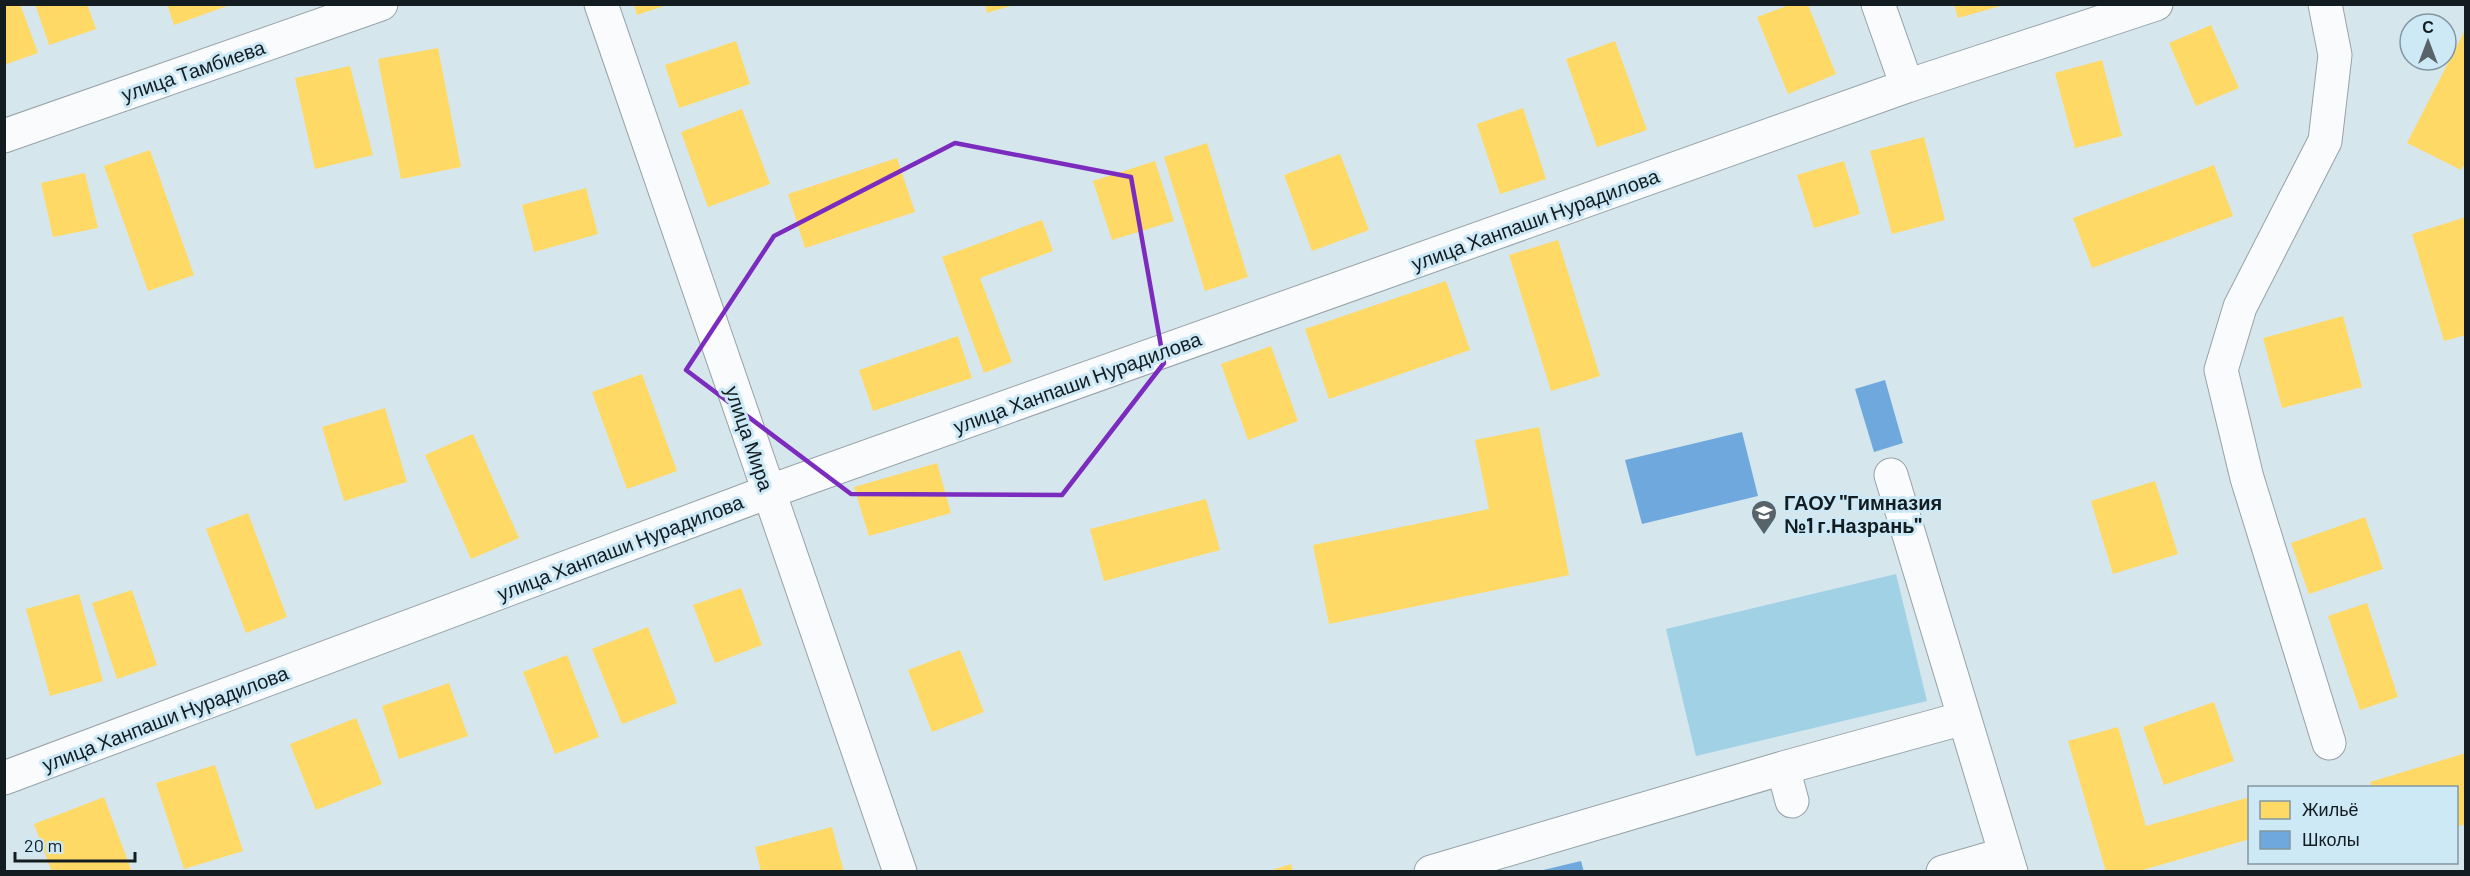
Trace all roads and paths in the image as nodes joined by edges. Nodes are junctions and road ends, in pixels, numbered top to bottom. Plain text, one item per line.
1 (381, 4) edge
2 (601, 4) edge
3 (1878, 4) edge
4 (2156, 4) edge
5 (2325, 4) edge
6 (1907, 86) junction
7 (4, 136) edge
8 (1891, 475) dead end
9 (768, 492) junction
10 (1964, 718) junction
11 (2329, 743) dead end
12 (1783, 768) junction
13 (4, 778) edge
14 (1792, 801) dead end
15 (2008, 863) edge
16 (900, 872) edge
17 (1431, 872) edge
18 (1943, 872) edge

1 - 7 street, улица Тамбиева
2 - 9 street, улица Мира
3 - 6 street
4 - 6 street, улица Ханпаши Нурадилова
5 - 11 street
6 - 9 street, улица Ханпаши Нурадилова
8 - 10 street
9 - 13 street, улица Ханпаши Нурадилова
9 - 16 street, улица Мира
10 - 12 street
10 - 15 street
12 - 14 street
12 - 17 street
15 - 18 street

